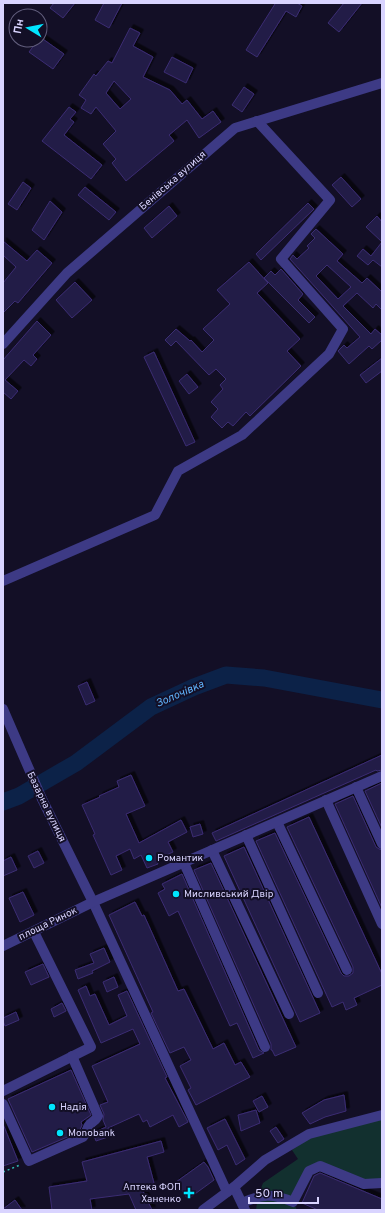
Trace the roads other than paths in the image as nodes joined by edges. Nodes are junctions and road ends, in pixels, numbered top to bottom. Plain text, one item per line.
1 (382, 83) edge
2 (257, 121) junction
3 (3, 344) edge
4 (3, 581) edge
5 (3, 709) edge
6 (382, 776) edge
7 (356, 787) junction
8 (326, 800) junction
9 (277, 822) junction
10 (246, 835) junction
11 (382, 844) edge
12 (212, 850) junction
13 (184, 862) junction
14 (93, 902) junction
15 (382, 924) edge
16 (34, 932) junction
17 (3, 946) edge
18 (347, 970) dead end
19 (318, 993) dead end
20 (288, 1014) dead end
21 (265, 1047) dead end
22 (72, 1056) junction
23 (3, 1091) edge
24 (3, 1104) edge
25 (382, 1115) edge
26 (382, 1183) edge
27 (231, 1189) junction
28 (243, 1206) edge
29 (295, 1206) edge
30 (202, 1210) edge

1 - 2 street, Бенівська вулиця
2 - 3 street, Бенівська вулиця
2 - 4 street
5 - 14 street, Базарна вулиця
6 - 7 street, площа Ринок
7 - 8 street, площа Ринок
7 - 11 street
8 - 9 street, площа Ринок
8 - 15 street
9 - 10 street, площа Ринок
9 - 18 street
10 - 12 street, площа Ринок
10 - 19 street
12 - 13 street, площа Ринок
12 - 20 street
13 - 14 street, площа Ринок
13 - 21 street
14 - 16 street, площа Ринок
14 - 27 street, Базарна вулиця
16 - 17 street, площа Ринок
16 - 22 street
22 - 23 street
22 - 24 street
25 - 27 street
26 - 29 street
27 - 28 street, Базарна вулиця
27 - 30 street
28 - 29 street

